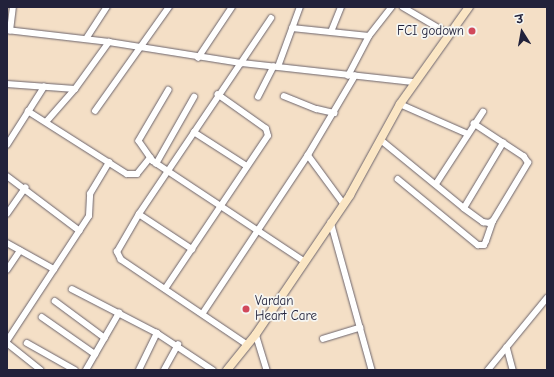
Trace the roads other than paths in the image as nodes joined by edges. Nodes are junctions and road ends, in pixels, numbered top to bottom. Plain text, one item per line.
1 (13, 7) edge
2 (107, 7) edge
3 (169, 7) edge
4 (232, 7) edge
5 (300, 7) edge
6 (341, 7) edge
7 (392, 7) edge
8 (404, 7) edge
9 (469, 7) edge
10 (271, 18) dead end
11 (292, 28) junction
12 (8, 30) edge
13 (332, 32) junction
14 (449, 34) junction
15 (369, 36) junction
16 (86, 39) junction
17 (109, 42) junction
18 (141, 47) junction
19 (198, 58) junction
20 (242, 63) junction
21 (276, 67) junction
22 (348, 76) junction
23 (355, 76) junction
24 (415, 82) junction
25 (7, 84) edge
26 (44, 87) junction
27 (75, 89) junction
28 (169, 90) dead end
29 (218, 95) junction
30 (284, 96) dead end
31 (194, 97) dead end
32 (258, 97) dead end
33 (400, 104) junction
34 (28, 111) junction
35 (95, 111) dead end
36 (483, 112) dead end
37 (334, 113) junction
38 (46, 122) junction
39 (474, 124) junction
40 (194, 132) junction
41 (468, 134) junction
42 (381, 140) junction
43 (503, 143) junction
44 (7, 145) edge
45 (308, 155) junction
46 (150, 158) junction
47 (109, 162) junction
48 (156, 164) junction
49 (247, 166) junction
50 (169, 171) junction
51 (7, 176) edge
52 (398, 179) dead end
53 (436, 184) junction
54 (25, 188) junction
55 (344, 204) junction
56 (222, 205) junction
57 (464, 208) junction
58 (7, 214) edge
59 (139, 214) junction
60 (493, 221) junction
61 (331, 222) junction
62 (257, 229) junction
63 (80, 231) junction
64 (7, 243) edge
65 (192, 249) junction
66 (20, 251) junction
67 (304, 261) junction
68 (54, 269) junction
69 (7, 270) edge
70 (72, 289) dead end
71 (165, 289) junction
72 (547, 298) edge
73 (55, 300) dead end
74 (119, 313) junction
75 (203, 313) junction
76 (42, 317) dead end
77 (360, 328) junction
78 (157, 333) junction
79 (256, 334) junction
80 (104, 338) junction
81 (323, 339) dead end
82 (7, 342) edge
83 (27, 343) dead end
84 (178, 345) junction
85 (247, 345) junction
86 (506, 347) junction
87 (95, 354) junction
88 (41, 370) edge
89 (75, 370) edge
90 (86, 370) edge
91 (139, 370) edge
92 (164, 370) edge
93 (213, 370) edge
94 (227, 370) edge
95 (268, 370) edge
96 (372, 370) edge
97 (488, 370) edge
98 (513, 370) edge

1 - 12 street
2 - 16 street
3 - 18 street
4 - 19 street
5 - 11 street
6 - 13 street
7 - 15 street
8 - 14 street
9 - 14 street
10 - 20 street
11 - 13 street
11 - 21 street
12 - 16 street
13 - 15 street
14 - 24 street
15 - 22 street
16 - 17 street
17 - 18 street
17 - 27 street
18 - 19 street
18 - 35 street
19 - 20 street
20 - 21 street
20 - 29 street
21 - 22 street
21 - 32 street
22 - 23 street
23 - 24 street
23 - 37 street
24 - 33 street
25 - 26 street
26 - 27 street
26 - 34 street
27 - 38 street
28 - 46 street
29 - 40 street
29 - 49 street
30 - 37 street
31 - 48 street
33 - 41 street
33 - 42 street
34 - 38 street
34 - 44 street
36 - 39 street
37 - 45 street
38 - 47 street
39 - 41 street
39 - 43 street
40 - 49 street
40 - 50 street
41 - 53 street
42 - 53 street
42 - 55 street
43 - 57 street
43 - 60 street
45 - 55 street
45 - 62 street
46 - 47 street
46 - 48 street
47 - 63 street
48 - 50 street
49 - 56 street
50 - 56 street
50 - 59 street
51 - 54 street
52 - 60 street
53 - 57 street
54 - 58 street
54 - 63 street
55 - 61 street
56 - 62 street
56 - 65 street
57 - 60 street
59 - 65 street
59 - 71 street
61 - 67 street
61 - 77 street
62 - 67 street
62 - 75 street
63 - 68 street
64 - 66 street
65 - 71 street
66 - 68 street
66 - 69 street
67 - 79 street
68 - 82 street
70 - 74 street
71 - 75 street
72 - 86 street
73 - 80 street
74 - 78 street
74 - 80 street
75 - 85 street
76 - 87 street
77 - 81 street
77 - 96 street
78 - 84 street
78 - 91 street
79 - 85 street
79 - 95 street
80 - 87 street
82 - 88 street
83 - 89 street
84 - 92 street
84 - 93 street
85 - 94 street
86 - 97 street
86 - 98 street
87 - 90 street

